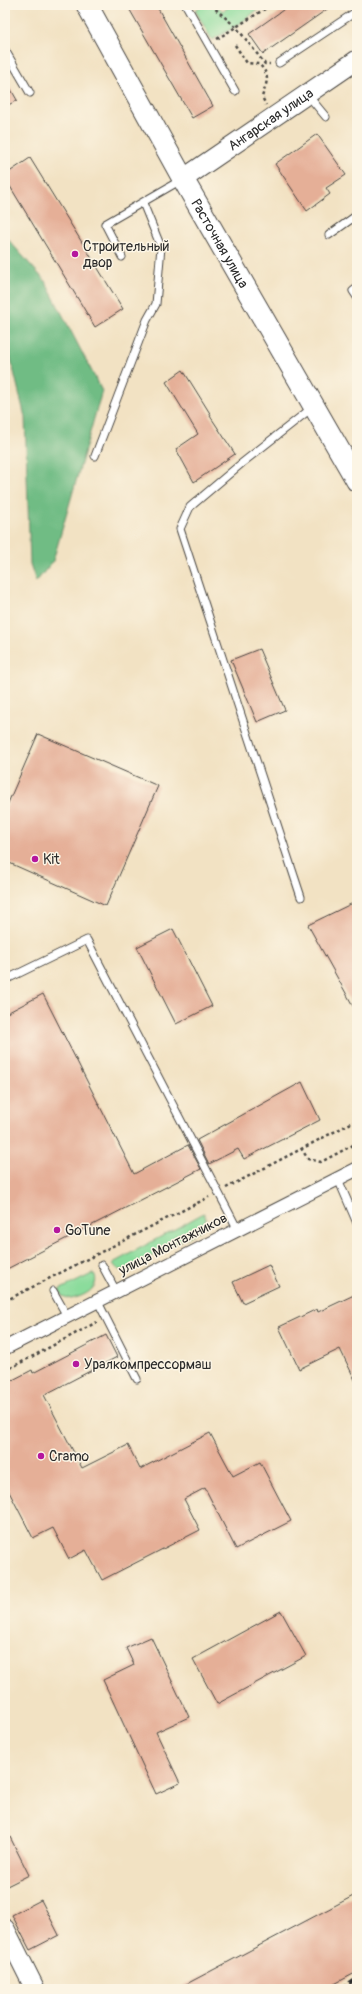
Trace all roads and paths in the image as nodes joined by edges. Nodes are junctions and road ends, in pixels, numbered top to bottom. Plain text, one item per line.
1 (86, 5) edge
2 (186, 5) edge
3 (211, 5) edge
4 (271, 5) edge
5 (357, 10) edge
6 (237, 28) junction
7 (208, 44) junction
8 (235, 45) dead end
9 (5, 50) edge
10 (357, 60) edge
11 (278, 63) joint
12 (235, 91) dead end
13 (30, 92) dead end
14 (307, 94) junction
15 (274, 117) junction
16 (326, 117) dead end
17 (183, 178) junction
18 (143, 203) junction
19 (357, 215) edge
20 (329, 235) dead end
21 (122, 257) dead end
22 (357, 288) edge
23 (357, 297) edge
24 (315, 406) junction
25 (95, 456) dead end
26 (357, 481) edge
27 (301, 897) dead end
28 (5, 980) edge
29 (357, 1120) edge
30 (357, 1143) edge
31 (301, 1148) junction
32 (357, 1169) edge
33 (338, 1179) junction
34 (218, 1192) junction
35 (357, 1223) edge
36 (238, 1230) junction
37 (102, 1265) dead end
38 (53, 1291) dead end
39 (116, 1291) junction
40 (97, 1300) junction
41 (5, 1301) edge
42 (66, 1316) junction
43 (106, 1317) junction
44 (5, 1348) edge
45 (5, 1371) edge
46 (137, 1379) dead end
47 (5, 1929) edge
48 (35, 1989) edge

1 - 17 main road, Расточная улица
2 - 7 lane
3 - 6 path
4 - 6 path
5 - 11 lane
6 - 7 path
6 - 11 path
7 - 12 lane
8 - 15 path
9 - 13 lane
10 - 14 street, Ангарская улица
14 - 15 street, Ангарская улица
14 - 16 lane
15 - 17 street, Ангарская улица
17 - 18 lane
17 - 24 main road, Расточная улица
18 - 21 lane
18 - 25 lane
19 - 20 lane
22 - 23 lane
24 - 26 main road, Расточная улица
24 - 27 lane
28 - 34 lane
29 - 31 path
30 - 31 path
31 - 34 path
32 - 33 street, улица Монтажников
33 - 35 lane
33 - 36 street, улица Монтажников
34 - 36 lane
34 - 41 path
36 - 39 street, улица Монтажников
37 - 39 lane
38 - 42 lane
39 - 40 street, улица Монтажников
40 - 42 street, улица Монтажников
40 - 43 lane
42 - 44 street, улица Монтажников
43 - 45 path
43 - 46 lane
47 - 48 street

